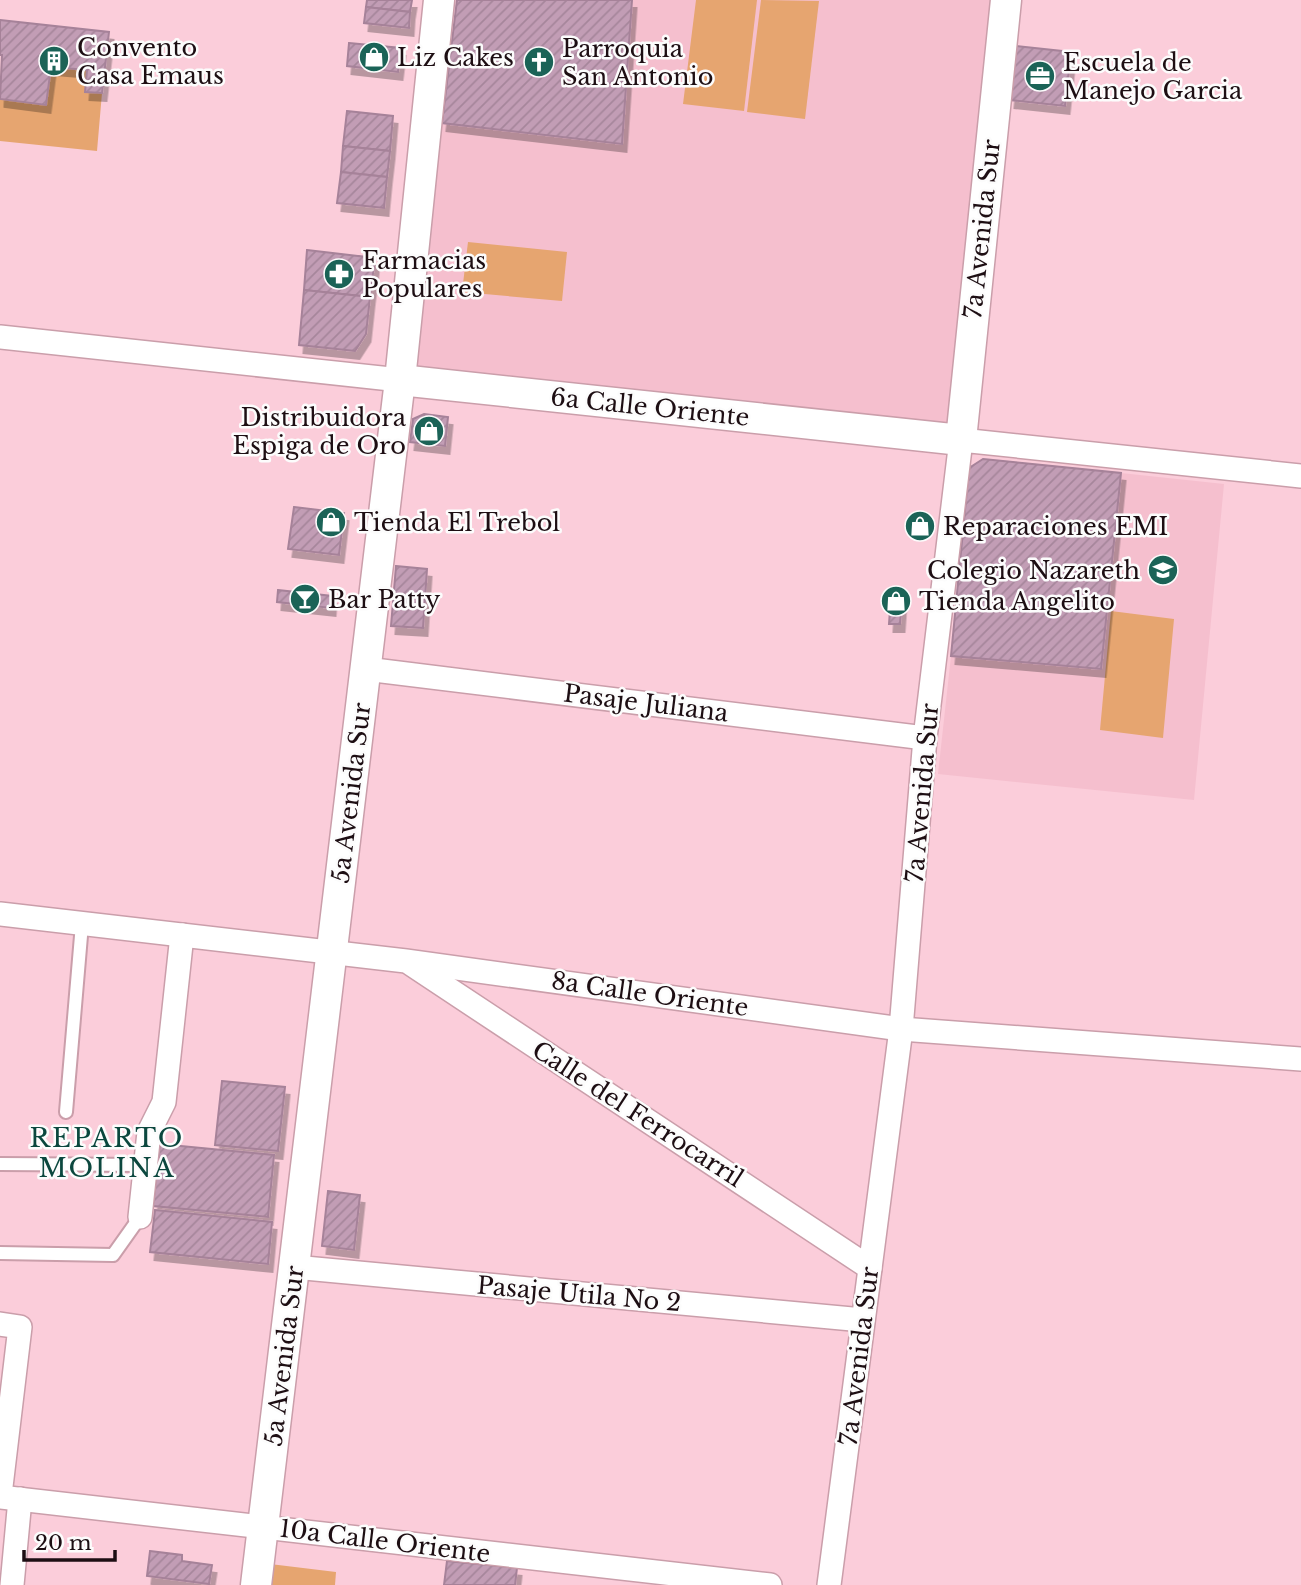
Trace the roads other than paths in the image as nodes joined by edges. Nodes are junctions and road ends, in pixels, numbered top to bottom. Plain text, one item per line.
1 (439, 0) edge
2 (1006, 0) edge
3 (0, 337) edge
4 (400, 380) junction
5 (961, 440) junction
6 (1301, 476) edge
7 (366, 669) junction
8 (925, 737) junction
9 (0, 914) edge
10 (82, 923) junction
11 (182, 935) junction
12 (332, 954) junction
13 (406, 961) junction
14 (901, 1029) junction
15 (1301, 1059) edge
16 (66, 1112) dead end
17 (0, 1164) edge
18 (146, 1165) junction
19 (140, 1217) joint
20 (0, 1253) edge
21 (294, 1267) junction
22 (870, 1268) junction
23 (863, 1320) junction
24 (0, 1324) edge
25 (7, 1497) edge
26 (263, 1527) junction
27 (12, 1585) edge
28 (257, 1585) edge
29 (771, 1585) edge
30 (829, 1585) edge

1 - 4 street, 5a Avenida Sur
2 - 5 street, 7a Avenida Sur
3 - 4 street, 6a Calle Oriente
4 - 5 street, 6a Calle Oriente
4 - 7 street, 5a Avenida Sur
5 - 6 street, 6a Calle Oriente
5 - 8 street, 7a Avenida Sur
7 - 8 street, Pasaje Juliana
7 - 12 street, 5a Avenida Sur
8 - 14 street, 7a Avenida Sur
9 - 10 street, 8a Calle Oriente
10 - 11 street, 8a Calle Oriente
10 - 16 lane
11 - 12 street, 8a Calle Oriente
11 - 18 street
12 - 13 street, 8a Calle Oriente
12 - 21 street, 5a Avenida Sur
13 - 14 street, 8a Calle Oriente
13 - 22 street, Calle del Ferrocarril
14 - 15 street, 8a Calle Oriente
14 - 22 street, 7a Avenida Sur
17 - 18 lane
18 - 19 street
19 - 20 lane
21 - 23 street, Pasaje Utila No 2
21 - 26 street, 5a Avenida Sur
22 - 23 street, 7a Avenida Sur
23 - 30 street, 7a Avenida Sur
24 - 25 street
25 - 26 street, 10a Calle Oriente
25 - 27 street
26 - 28 street, 5a Avenida Sur
26 - 29 street, 10a Calle Oriente

